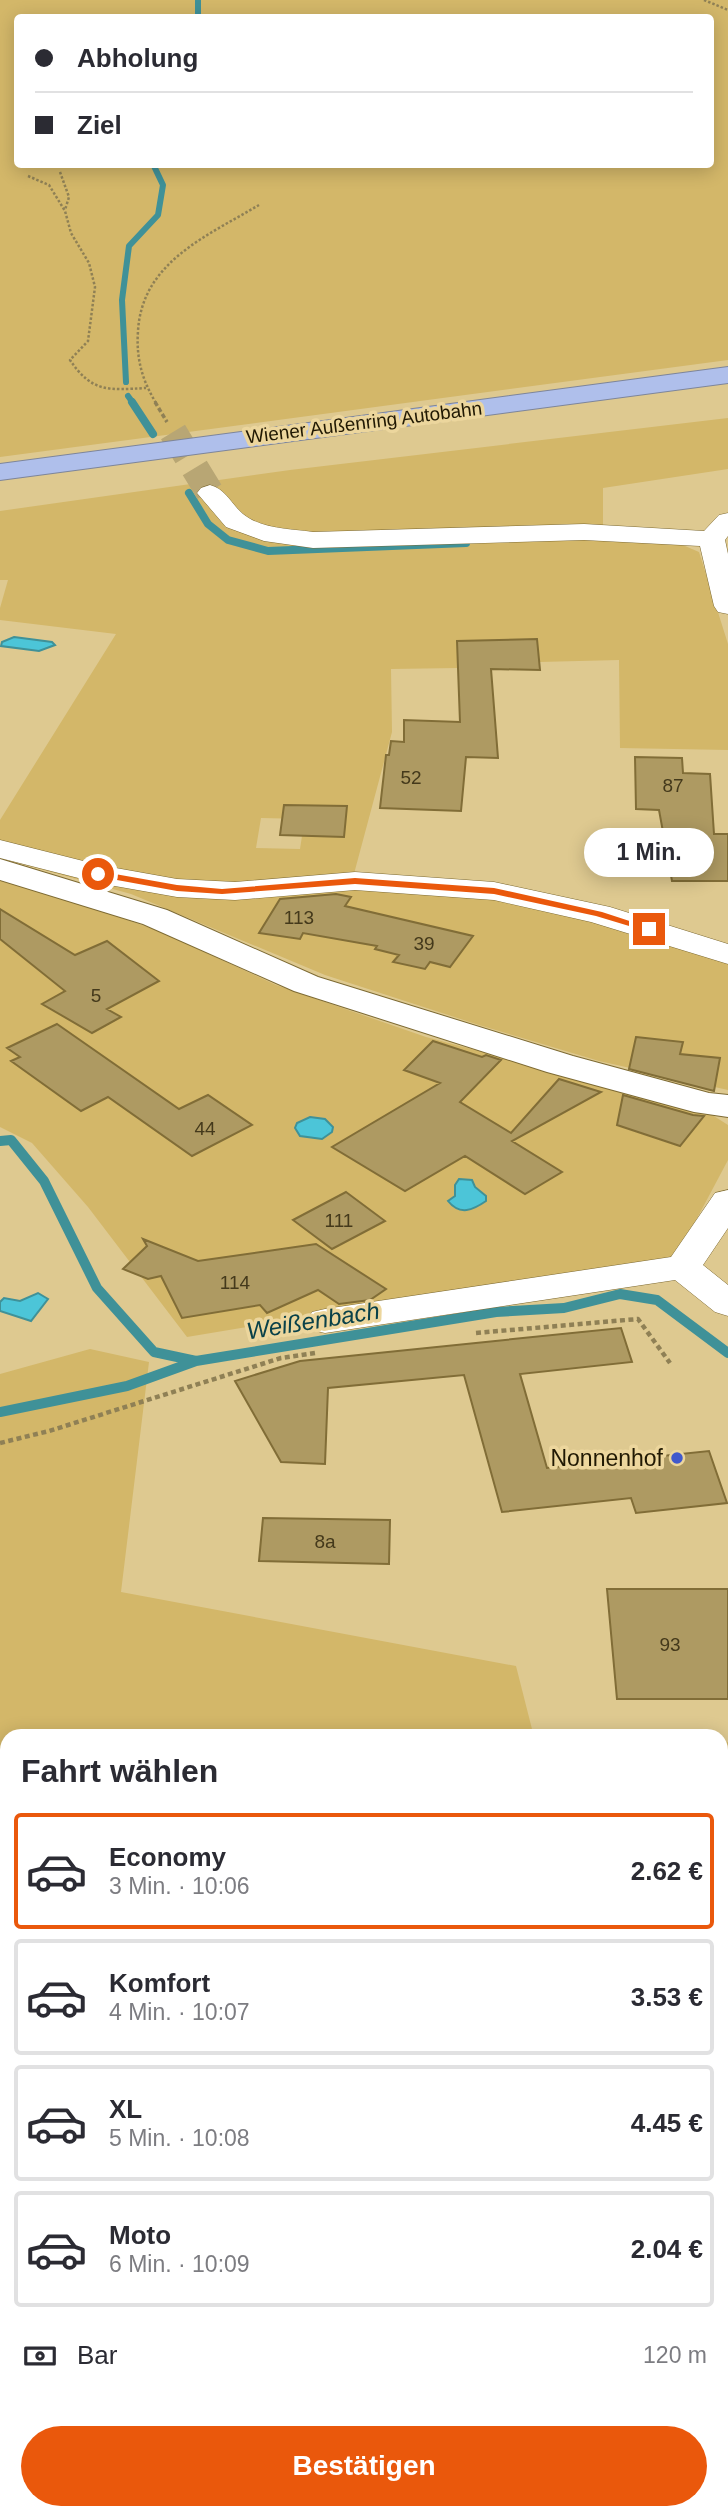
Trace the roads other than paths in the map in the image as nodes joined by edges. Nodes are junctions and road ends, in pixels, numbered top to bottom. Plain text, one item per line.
1 (728, 375) edge
2 (701, 404) dead end
3 (0, 472) edge
4 (210, 493) tunnel mouth
5 (0, 495) edge
6 (719, 530) edge
7 (728, 606) edge
8 (0, 849) edge
9 (0, 869) edge
10 (728, 954) edge
11 (728, 1106) edge
12 (728, 1201) edge
13 (683, 1267) junction
14 (728, 1304) edge
15 (324, 1336) road end

1 - 3 highway, Wiener Außenring Autobahn
2 - 5 highway, Wiener Außenring Autobahn
4 - 6 street
6 - 7 street
8 - 10 street
9 - 11 street
12 - 13 street
13 - 14 street
13 - 15 street

